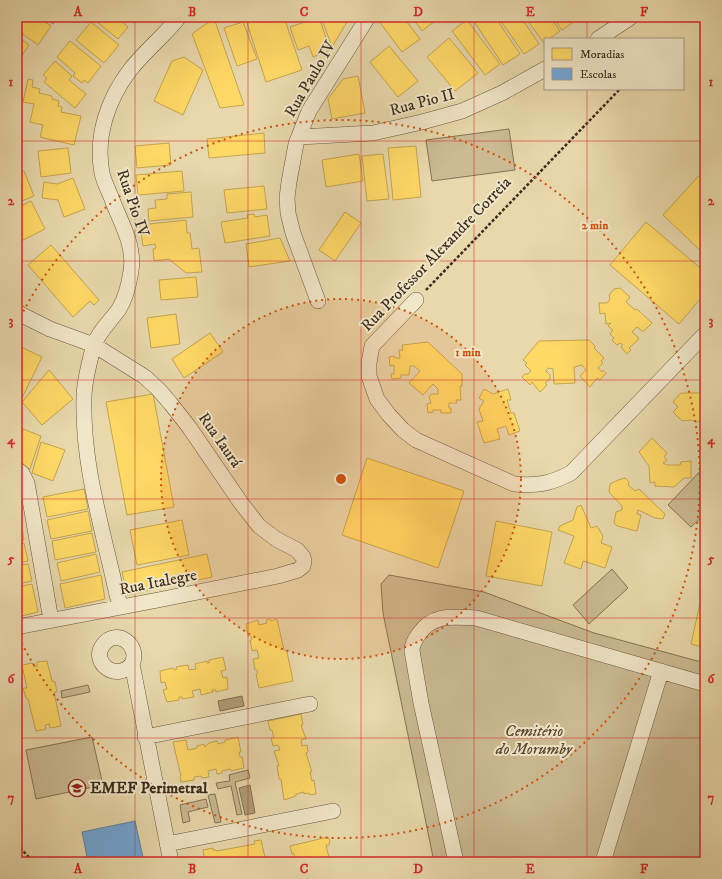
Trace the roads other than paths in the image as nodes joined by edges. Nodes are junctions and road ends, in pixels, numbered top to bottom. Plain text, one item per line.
1 (179, 17) edge
2 (368, 17) edge
3 (631, 17) edge
4 (600, 38) edge
5 (544, 70) edge
6 (298, 137) junction
7 (416, 300) road end
8 (318, 301) dead end
9 (17, 311) edge
10 (705, 334) edge
11 (94, 346) junction
12 (17, 469) edge
13 (303, 566) joint
14 (121, 607) junction
15 (51, 620) junction
16 (17, 627) edge
17 (132, 664) dead end
18 (661, 671) junction
19 (705, 684) edge
20 (310, 704) dead end
21 (145, 737) junction
22 (332, 812) dead end
23 (167, 844) junction
24 (170, 862) edge
25 (456, 862) edge
26 (603, 862) edge

1 - 11 street, Rua Pio IV
2 - 6 street, Rua Paulo IV
3 - 4 street
5 - 6 street, Rua Pio II
6 - 8 street, Rua Paulo IV
7 - 10 street, Rua Professor Alexandre Correia
9 - 11 street, Rua Iaurá
11 - 13 street, Rua Iaurá
11 - 14 street, Rua Pio IV
12 - 15 street
13 - 14 street, Rua Italegre
14 - 15 street, Rua Italegre
15 - 16 street, Rua Italegre
17 - 21 street
18 - 19 street
18 - 25 street
18 - 26 street
20 - 21 street
21 - 23 street
22 - 23 street
23 - 24 street

